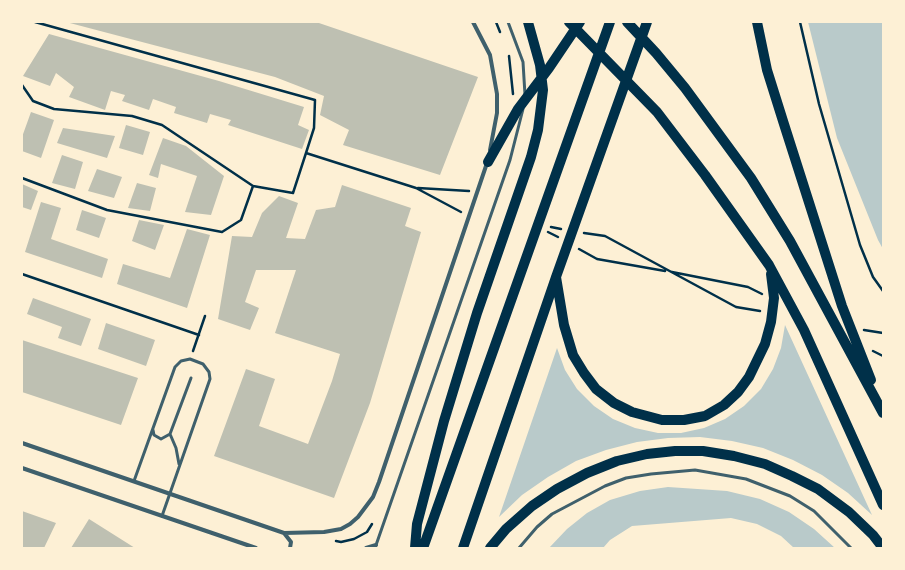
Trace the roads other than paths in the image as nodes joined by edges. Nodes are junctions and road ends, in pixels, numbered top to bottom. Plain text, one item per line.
1 (473, 22) edge
2 (508, 22) edge
3 (528, 22) edge
4 (569, 22) edge
5 (580, 22) edge
6 (610, 22) edge
7 (627, 22) edge
8 (647, 22) edge
9 (757, 22) edge
10 (488, 162) junction
11 (769, 265) junction
12 (556, 277) junction
13 (190, 378) dead end
14 (883, 411) edge
15 (153, 430) junction
16 (170, 434) junction
17 (22, 442) edge
18 (179, 466) junction
19 (22, 468) edge
20 (134, 481) junction
21 (170, 494) junction
22 (883, 505) edge
23 (162, 516) junction
24 (284, 533) junction
25 (375, 546) edge
26 (256, 548) edge
27 (290, 548) edge
28 (366, 548) edge
29 (416, 548) edge
30 (423, 548) edge
31 (463, 548) edge
32 (490, 548) edge
33 (520, 548) edge
34 (851, 548) edge
35 (883, 548) edge

1 - 10 street
2 - 25 lane
3 - 29 main road
4 - 11 main road
5 - 10 main road
6 - 30 main road
7 - 14 main road
8 - 12 main road
9 - 14 main road
10 - 24 street
11 - 12 main road
11 - 22 main road
12 - 31 main road
13 - 16 lane
15 - 16 lane
15 - 18 lane
15 - 20 lane
16 - 18 lane
17 - 20 street
18 - 21 lane
19 - 23 street
20 - 21 street
21 - 23 lane
21 - 24 street
23 - 26 street
24 - 27 street
25 - 28 street
32 - 35 main road
33 - 34 lane

